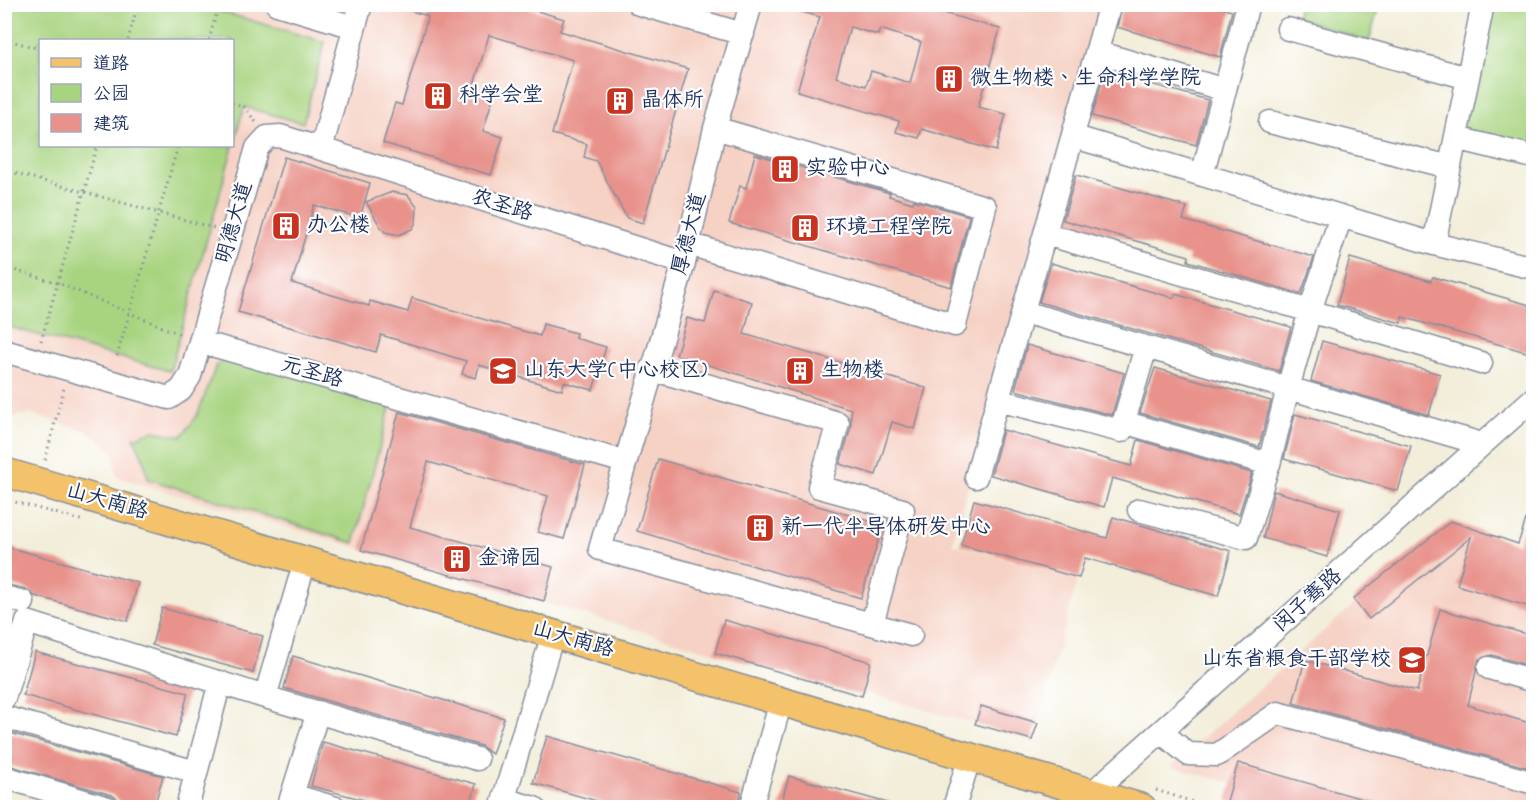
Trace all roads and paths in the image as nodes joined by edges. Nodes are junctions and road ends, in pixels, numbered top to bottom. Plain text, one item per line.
1 (138, 4) edge
2 (219, 4) edge
3 (277, 4) edge
4 (361, 4) edge
5 (639, 4) edge
6 (751, 4) edge
7 (1110, 4) edge
8 (1248, 4) edge
9 (1484, 4) edge
10 (354, 27) junction
11 (1288, 29) dead end
12 (743, 34) junction
13 (4, 39) edge
14 (128, 39) edge
15 (209, 39) edge
16 (39, 49) edge
17 (1097, 52) junction
18 (1468, 78) junction
19 (1225, 90) junction
20 (234, 104) edge
21 (1270, 122) dead end
22 (715, 128) junction
23 (1075, 136) junction
24 (267, 137) junction
25 (1456, 138) junction
26 (97, 147) edge
27 (178, 147) edge
28 (321, 149) junction
29 (1533, 157) edge
30 (1450, 167) junction
31 (4, 170) edge
32 (1202, 175) junction
33 (84, 191) junction
34 (159, 212) junction
35 (1341, 216) junction
36 (232, 234) junction
37 (1046, 234) junction
38 (1434, 243) junction
39 (686, 254) junction
40 (4, 267) edge
41 (1533, 268) edge
42 (57, 284) junction
43 (1310, 311) junction
44 (1024, 312) junction
45 (129, 315) junction
46 (41, 341) dead end
47 (201, 342) junction
48 (1146, 347) junction
49 (4, 351) edge
50 (117, 356) dead end
51 (1481, 363) dead end
52 (651, 369) junction
53 (1288, 388) junction
54 (1533, 398) edge
55 (998, 400) junction
56 (59, 407) dead end
57 (1123, 422) junction
58 (1482, 444) junction
59 (1270, 459) junction
60 (45, 460) dead end
61 (624, 462) junction
62 (4, 472) edge
63 (976, 477) dead end
64 (1139, 510) dead end
65 (305, 561) junction
66 (872, 624) junction
67 (553, 634) junction
68 (911, 635) dead end
69 (1489, 668) dead end
70 (1533, 681) edge
71 (219, 682) junction
72 (265, 697) junction
73 (4, 698) edge
74 (781, 701) junction
75 (318, 712) junction
76 (4, 717) edge
77 (1161, 732) junction
78 (970, 756) junction
79 (477, 759) dead end
80 (196, 772) junction
81 (4, 777) edge
82 (1533, 783) edge
83 (1090, 800) edge
84 (290, 801) edge
85 (502, 803) edge
86 (108, 807) edge
87 (187, 807) edge
88 (336, 807) edge
89 (534, 807) edge
90 (751, 807) edge
91 (954, 807) edge
92 (1142, 807) edge

1 - 14 path
2 - 15 path
3 - 10 street
4 - 10 street
5 - 12 street
6 - 12 street, 厚德大道
7 - 17 street
8 - 19 street
9 - 18 street
10 - 28 street
11 - 18 street
12 - 22 street, 厚德大道
13 - 16 path
17 - 19 street
17 - 23 street
18 - 25 street
19 - 32 street
20 - 24 path
21 - 30 street
22 - 39 street, 厚德大道
22 - 39 street, 农圣路
23 - 32 street
23 - 37 street
24 - 28 street
24 - 36 street, 明德大道
25 - 29 street
25 - 30 street
26 - 33 path
27 - 34 path
28 - 39 street, 农圣路
30 - 38 street
31 - 33 path
32 - 35 street
33 - 34 path
33 - 42 path
34 - 36 path
34 - 45 path
35 - 38 street
35 - 43 street
36 - 47 street, 明德大道
37 - 43 street
37 - 44 street
38 - 41 street
39 - 52 street, 厚德大道
40 - 42 path
42 - 45 path
42 - 46 path
43 - 51 street
43 - 53 street
44 - 48 street
44 - 55 street
45 - 47 path
45 - 50 path
47 - 49 street, 明德大道
47 - 61 street, 元圣路
48 - 53 street
48 - 57 street
52 - 61 street, 厚德大道
52 - 66 street
53 - 58 street
53 - 59 street
54 - 58 street, 闵子骞路
55 - 57 street
55 - 63 street
56 - 60 path
57 - 59 street
58 - 77 street, 闵子骞路
59 - 64 street
61 - 66 street, 厚德大道
62 - 65 main road, 山大南路
65 - 67 main road, 山大南路
65 - 72 street
66 - 68 street
67 - 74 main road, 山大南路
67 - 85 street
69 - 70 street
71 - 72 street
71 - 73 street
71 - 80 street
72 - 75 street
74 - 78 main road, 山大南路
74 - 90 street
75 - 79 street
75 - 84 street
76 - 80 street
77 - 82 street
77 - 83 street, 闵子骞路
78 - 83 main road, 山大南路
78 - 91 street
80 - 87 street
81 - 86 street
83 - 92 main road, 山大南路
84 - 88 street
85 - 89 street

